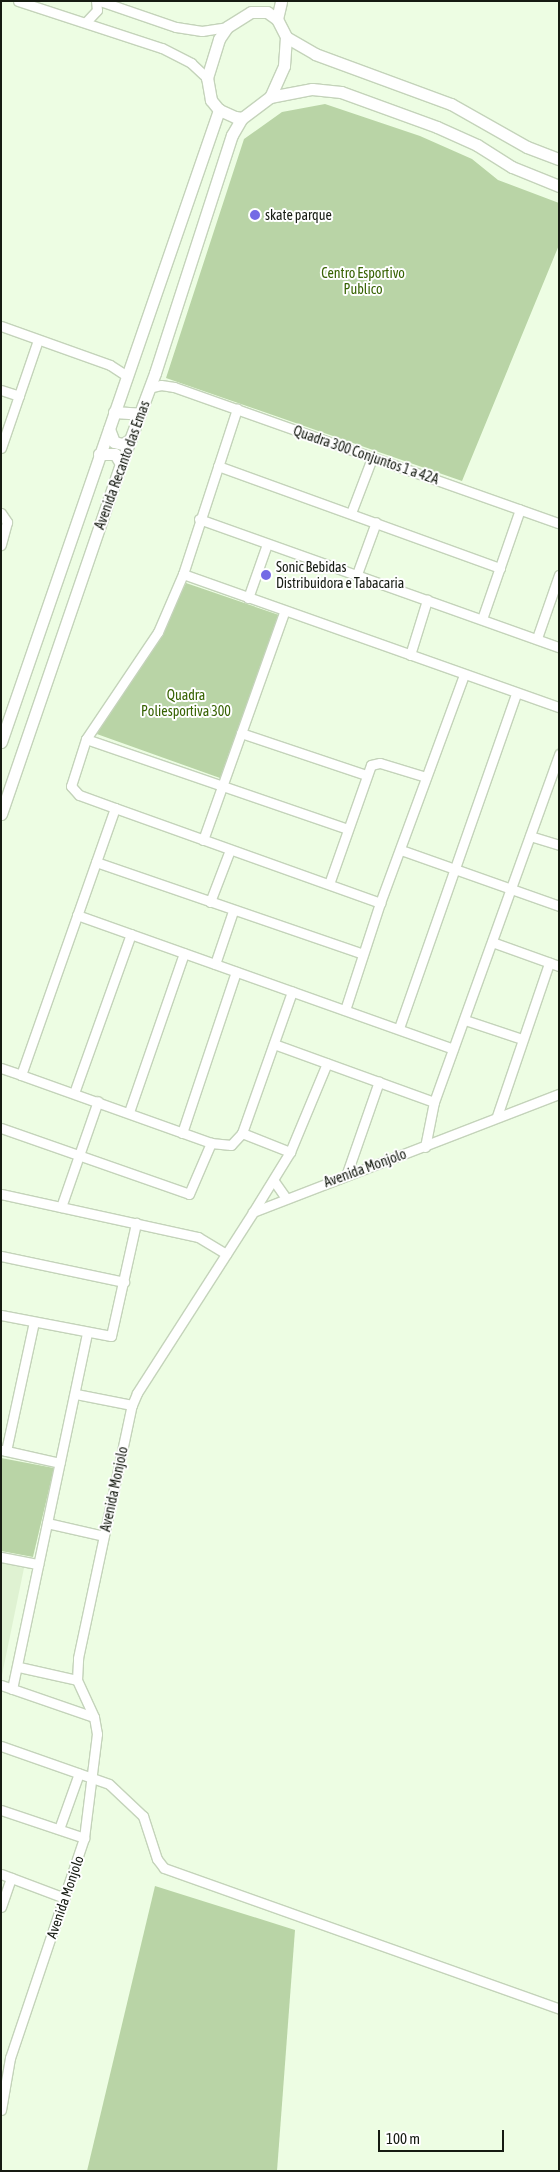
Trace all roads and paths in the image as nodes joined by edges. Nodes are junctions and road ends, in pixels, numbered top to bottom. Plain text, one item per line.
1 (18, 1) edge
2 (96, 1) edge
3 (100, 1) edge
4 (281, 1) edge
5 (252, 6) edge
6 (277, 19) junction
7 (86, 22) junction
8 (227, 27) junction
9 (286, 37) junction
10 (207, 78) junction
11 (270, 97) junction
12 (219, 110) junction
13 (242, 118) junction
14 (559, 159) edge
15 (559, 186) edge
16 (1, 326) edge
17 (38, 340) junction
18 (128, 372) junction
19 (155, 374) junction
20 (174, 387) junction
21 (149, 388) junction
22 (1, 390) edge
23 (19, 396) junction
24 (237, 409) junction
25 (114, 412) junction
26 (140, 414) junction
27 (109, 430) junction
28 (131, 439) junction
29 (1, 448) edge
30 (99, 454) junction
31 (372, 458) junction
32 (121, 464) junction
33 (218, 466) junction
34 (520, 509) junction
35 (1, 513) edge
36 (351, 513) junction
37 (199, 518) junction
38 (376, 522) junction
39 (559, 523) edge
40 (1, 544) edge
41 (267, 544) junction
42 (500, 568) junction
43 (183, 574) junction
44 (357, 574) junction
45 (559, 574) edge
46 (248, 598) junction
47 (427, 600) junction
48 (284, 612) junction
49 (482, 619) junction
50 (537, 638) junction
51 (559, 646) edge
52 (410, 655) junction
53 (464, 675) junction
54 (516, 693) junction
55 (559, 707) edge
56 (242, 733) junction
57 (86, 738) junction
58 (1, 742) edge
59 (559, 754) edge
60 (366, 775) junction
61 (426, 777) junction
62 (549, 782) junction
63 (224, 785) junction
64 (559, 786) edge
65 (115, 808) junction
66 (1, 814) edge
67 (347, 829) junction
68 (530, 836) junction
69 (203, 840) junction
70 (559, 846) edge
71 (230, 850) junction
72 (401, 850) junction
73 (96, 862) junction
74 (455, 869) junction
75 (330, 884) junction
76 (511, 889) junction
77 (210, 902) junction
78 (380, 903) junction
79 (559, 906) edge
80 (233, 911) junction
81 (77, 915) junction
82 (131, 934) junction
83 (492, 942) junction
84 (184, 953) junction
85 (363, 954) junction
86 (549, 963) junction
87 (215, 964) junction
88 (559, 966) edge
89 (236, 972) junction
90 (292, 992) junction
91 (345, 1010) junction
92 (465, 1020) junction
93 (398, 1028) junction
94 (522, 1039) junction
95 (274, 1044) junction
96 (453, 1049) junction
97 (327, 1063) junction
98 (1, 1068) edge
99 (22, 1075) junction
100 (379, 1081) junction
101 (74, 1093) junction
102 (559, 1094) edge
103 (98, 1101) junction
104 (434, 1102) junction
105 (129, 1112) junction
106 (496, 1116) junction
107 (1, 1128) edge
108 (182, 1132) junction
109 (242, 1133) junction
110 (211, 1143) junction
111 (425, 1147) junction
112 (290, 1152) junction
113 (79, 1154) junction
114 (348, 1173) junction
115 (274, 1182) junction
116 (1, 1194) edge
117 (285, 1197) junction
118 (61, 1207) junction
119 (253, 1212) junction
120 (136, 1223) junction
121 (226, 1254) junction
122 (1, 1256) edge
123 (124, 1282) junction
124 (1, 1315) edge
125 (34, 1322) junction
126 (87, 1333) junction
127 (76, 1394) junction
128 (132, 1405) junction
129 (4, 1450) edge
130 (60, 1463) junction
131 (47, 1523) junction
132 (104, 1536) junction
133 (1, 1557) edge
134 (38, 1564) junction
135 (19, 1667) junction
136 (77, 1680) junction
137 (1, 1685) edge
138 (12, 1689) junction
139 (94, 1717) junction
140 (1, 1746) edge
141 (79, 1773) junction
142 (92, 1777) junction
143 (1, 1810) edge
144 (59, 1829) junction
145 (84, 1838) junction
146 (1, 1874) edge
147 (11, 1878) junction
148 (65, 1898) junction
149 (1, 1907) edge
150 (559, 2009) edge
151 (6, 2056) edge
152 (1, 2110) edge

1 - 7 street
2 - 7 street
3 - 8 street
4 - 6 main road
5 - 6 main road
5 - 8 main road
6 - 9 main road
7 - 10 street
8 - 10 main road
9 - 11 main road
9 - 14 main road
10 - 12 main road
11 - 13 main road
11 - 15 main road
12 - 13 main road
12 - 18 main road, Avenida Recanto das Emas
13 - 19 main road, Avenida Recanto das Emas
16 - 17 street
17 - 18 street
17 - 23 street
18 - 25 main road, Avenida Recanto das Emas
19 - 20 street, Quadra 300 Conjuntos 1 a 42A
19 - 21 main road, Avenida Recanto das Emas
20 - 21 street, Quadra 300 Conjuntos 1 a 42A
20 - 24 street, Quadra 300 Conjuntos 1 a 42A
21 - 26 main road, Avenida Recanto das Emas
22 - 23 street
23 - 29 street
24 - 31 street, Quadra 300 Conjuntos 1 a 42A
24 - 33 street
25 - 26 main road
25 - 27 main road, Avenida Recanto das Emas
26 - 28 main road, Avenida Recanto das Emas
27 - 28 main road
27 - 30 main road, Avenida Recanto das Emas
28 - 32 main road, Avenida Recanto das Emas
30 - 32 main road
30 - 58 main road, Avenida Recanto das Emas
31 - 34 street, Quadra 300 Conjuntos 1 a 42A
31 - 36 street
32 - 66 main road, Avenida Recanto das Emas
33 - 36 street
33 - 37 street
34 - 39 street, Quadra 300 Conjuntos 1 a 42A
34 - 42 street
35 - 40 street
36 - 38 street
37 - 41 street
37 - 43 street
38 - 42 street
38 - 44 street
41 - 44 street
41 - 46 street
42 - 49 street
43 - 46 street
43 - 57 street
44 - 47 street
45 - 50 street
46 - 48 street
47 - 49 street
47 - 52 street
48 - 52 street
48 - 56 street
49 - 50 street
50 - 51 street
52 - 53 street
53 - 54 street
53 - 61 street
54 - 55 street
54 - 74 street
56 - 60 street
56 - 63 street
57 - 63 street
57 - 65 street
59 - 62 street
60 - 61 street
60 - 67 street
61 - 72 street
62 - 64 street
62 - 68 street
63 - 67 street
63 - 69 street
65 - 69 street
65 - 73 street
67 - 75 street
68 - 70 street
68 - 76 street
69 - 71 street
71 - 75 street
71 - 77 street
72 - 74 street
72 - 78 street
73 - 77 street
73 - 81 street
74 - 76 street
74 - 93 street
75 - 78 street
76 - 79 street
76 - 83 street
77 - 80 street
78 - 85 street
80 - 85 street
80 - 87 street
81 - 82 street
81 - 99 street
82 - 84 street
82 - 101 street
83 - 86 street
83 - 92 street
84 - 87 street
84 - 105 street
85 - 91 street
86 - 88 street
86 - 94 street
87 - 89 street
89 - 90 street
89 - 108 street
90 - 91 street
90 - 95 street
91 - 93 street
92 - 94 street
92 - 96 street
93 - 96 street
94 - 106 street
95 - 97 street
95 - 109 street
96 - 104 street
97 - 100 street
97 - 112 street
98 - 99 street
99 - 101 street
100 - 104 street
100 - 114 street
101 - 103 street
102 - 106 street, Avenida Monjolo
103 - 105 street
103 - 113 street
104 - 111 street
105 - 108 street
106 - 111 street, Avenida Monjolo
107 - 113 street
108 - 110 street
109 - 110 street
109 - 112 street
110 - 113 street
111 - 114 street, Avenida Monjolo
112 - 115 street
113 - 118 street
114 - 117 street, Avenida Monjolo
115 - 117 street
115 - 119 street
116 - 118 street
117 - 119 street, Avenida Monjolo
118 - 120 street
119 - 121 street, Avenida Monjolo
120 - 121 street
120 - 123 street
121 - 128 street, Avenida Monjolo
122 - 123 street
123 - 126 street
124 - 125 street
125 - 126 street
125 - 129 street
126 - 127 street
127 - 128 street
127 - 130 street
128 - 132 street, Avenida Monjolo
129 - 130 street
130 - 131 street
131 - 132 street
131 - 134 street
132 - 136 street, Avenida Monjolo
133 - 134 street
134 - 135 street
135 - 136 street
135 - 138 street
136 - 139 street, Avenida Monjolo
137 - 138 street
138 - 139 street
139 - 142 street, Avenida Monjolo
140 - 141 street
141 - 142 street
141 - 144 street
142 - 145 street, Avenida Monjolo
142 - 150 street
143 - 144 street
144 - 145 street
145 - 148 street, Avenida Monjolo
146 - 147 street
147 - 148 street
147 - 149 street
148 - 151 street, Avenida Monjolo
151 - 152 street, Avenida Monjolo

